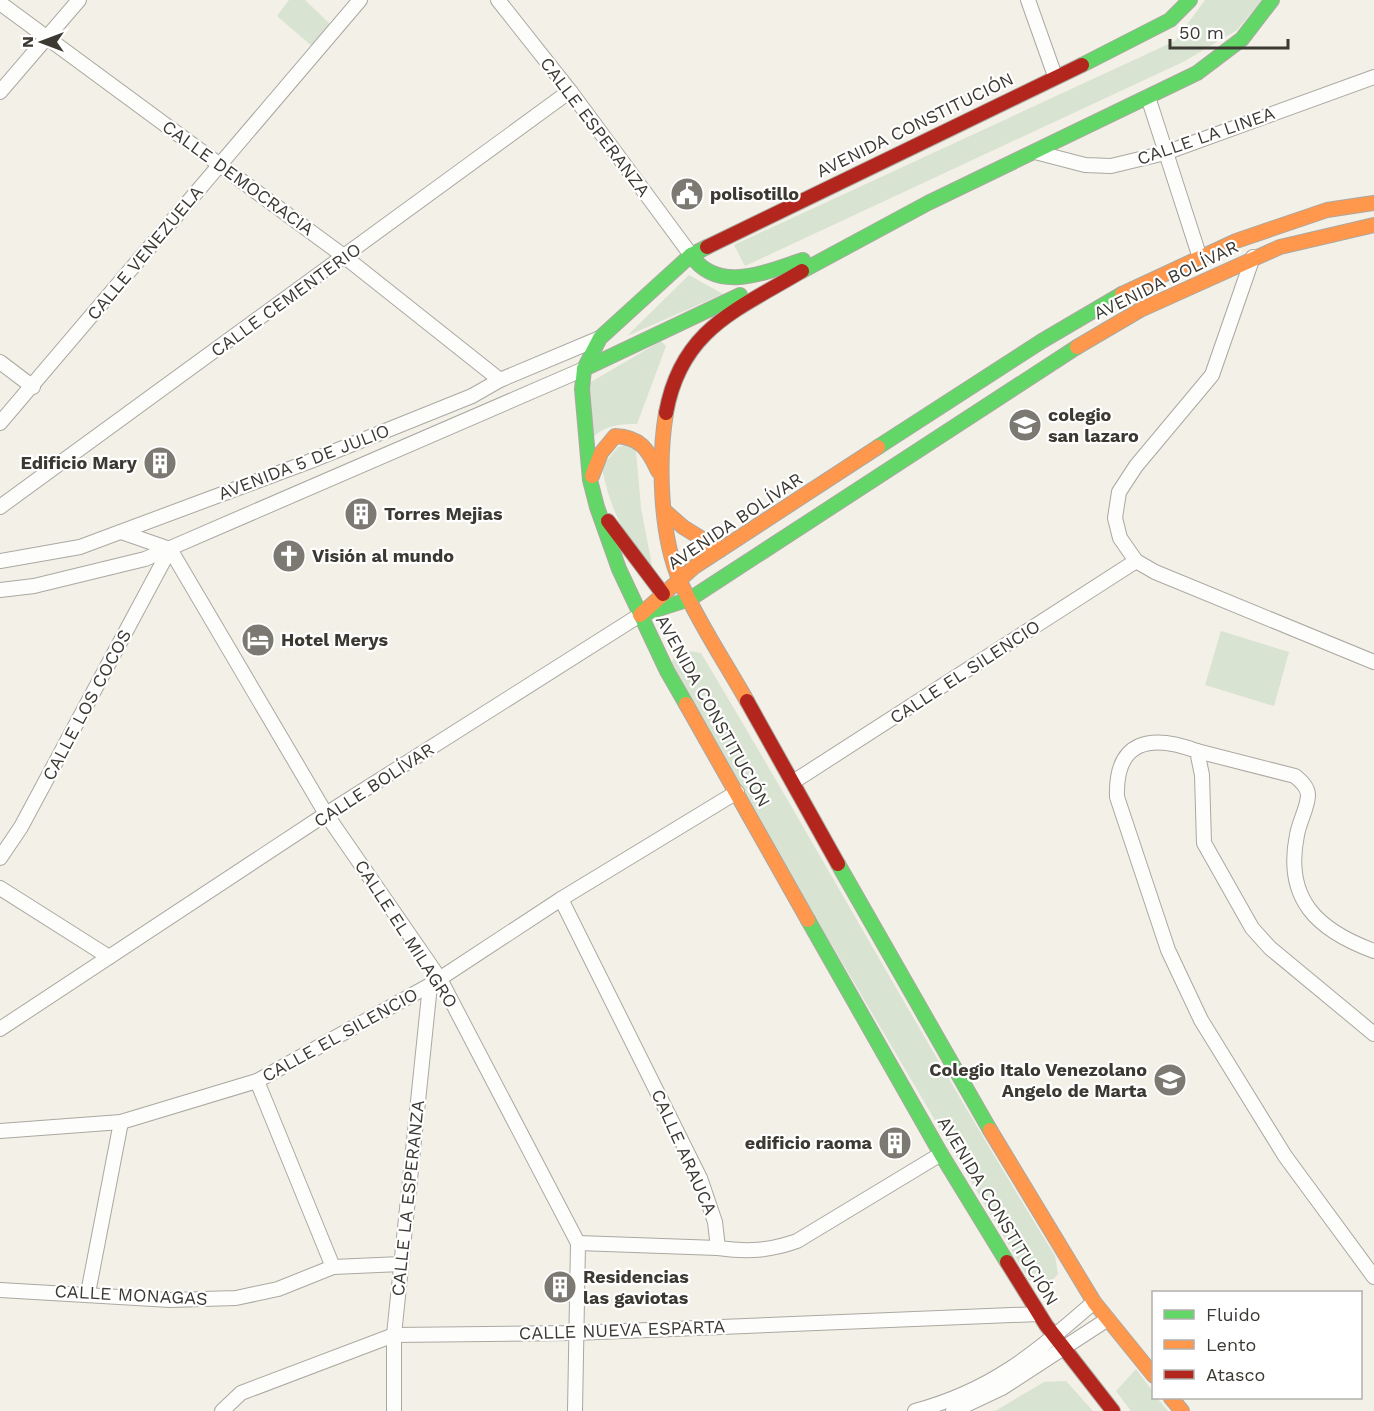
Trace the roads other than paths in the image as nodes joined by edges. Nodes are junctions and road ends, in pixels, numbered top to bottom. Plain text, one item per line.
1 (79, 0) edge
2 (360, 0) edge
3 (498, 0) edge
4 (1028, 0) edge
5 (1190, 0) edge
6 (1272, 0) edge
7 (0, 3) edge
8 (45, 37) junction
9 (1055, 76) junction
10 (1374, 77) edge
11 (570, 91) junction
12 (0, 92) edge
13 (1148, 97) junction
14 (1035, 152) junction
15 (1165, 153) junction
16 (219, 164) junction
17 (1374, 203) edge
18 (1374, 225) edge
19 (832, 252) junction
20 (691, 255) junction
21 (345, 257) junction
22 (1253, 257) junction
23 (1200, 258) junction
24 (600, 338) junction
25 (0, 362) edge
26 (584, 369) junction
27 (500, 380) junction
28 (33, 387) junction
29 (0, 423) edge
30 (590, 480) junction
31 (665, 506) junction
32 (0, 507) edge
33 (597, 507) junction
34 (120, 532) junction
35 (170, 549) junction
36 (720, 550) junction
37 (0, 561) edge
38 (1136, 561) junction
39 (679, 580) junction
40 (0, 590) edge
41 (663, 594) junction
42 (690, 599) junction
43 (640, 615) junction
44 (1374, 662) edge
45 (1197, 751) junction
46 (793, 782) junction
47 (737, 792) junction
48 (326, 814) junction
49 (0, 858) edge
50 (0, 888) edge
51 (561, 899) junction
52 (1374, 951) edge
53 (109, 957) junction
54 (435, 982) junction
55 (0, 1029) edge
56 (1374, 1034) edge
57 (257, 1081) junction
58 (121, 1122) junction
59 (0, 1131) edge
60 (941, 1154) junction
61 (578, 1243) junction
62 (717, 1248) junction
63 (400, 1264) junction
64 (333, 1267) junction
65 (1374, 1277) edge
66 (0, 1290) edge
67 (88, 1293) junction
68 (1094, 1302) junction
69 (1039, 1314) junction
70 (1107, 1319) junction
71 (575, 1333) junction
72 (394, 1335) junction
73 (1054, 1337) junction
74 (1064, 1348) junction
75 (1152, 1374) edge
76 (1172, 1399) edge
77 (222, 1411) edge
78 (394, 1411) edge
79 (575, 1411) edge
80 (915, 1411) edge
81 (953, 1411) edge
82 (1113, 1411) edge
83 (1182, 1411) edge

1 - 8 street
2 - 16 street, CALLE VENEZUELA
3 - 11 street, CALLE ESPERANZA
4 - 9 street
5 - 9 main road, AVENIDA CONSTITUCIÓN
6 - 13 main road, AVENIDA CONSTITUCIÓN
7 - 8 street, CALLE DEMOCRACIA
8 - 12 street
8 - 16 street, CALLE DEMOCRACIA
9 - 20 main road, AVENIDA CONSTITUCIÓN
10 - 15 street, CALLE LA LINEA
11 - 20 street, CALLE ESPERANZA
11 - 21 street, CALLE CEMENTERIO
13 - 14 main road, AVENIDA CONSTITUCIÓN
13 - 15 street
14 - 15 street, CALLE LA LINEA
14 - 19 main road, AVENIDA CONSTITUCIÓN
15 - 23 street
16 - 21 street, CALLE DEMOCRACIA
16 - 28 street, CALLE VENEZUELA
17 - 23 main road, AVENIDA BOLÍVAR
18 - 22 main road, AVENIDA BOLÍVAR
19 - 20 main road
19 - 26 main road
19 - 31 main road, AVENIDA CONSTITUCIÓN
20 - 24 main road, AVENIDA CONSTITUCIÓN
21 - 27 street, CALLE DEMOCRACIA
21 - 32 street, CALLE CEMENTERIO
22 - 38 street
22 - 42 main road, AVENIDA BOLÍVAR
23 - 36 main road, AVENIDA BOLÍVAR
24 - 26 main road, AVENIDA CONSTITUCIÓN
24 - 27 street, AVENIDA 5 DE JULIO
25 - 28 street
26 - 30 main road, AVENIDA CONSTITUCIÓN
26 - 35 street, AVENIDA 5 DE JULIO
27 - 34 street, AVENIDA 5 DE JULIO
28 - 29 street, CALLE VENEZUELA
30 - 31 main road
30 - 33 main road, AVENIDA CONSTITUCIÓN
31 - 36 main road
31 - 39 main road, AVENIDA CONSTITUCIÓN
33 - 41 main road
33 - 43 main road, AVENIDA CONSTITUCIÓN
34 - 35 street
34 - 37 street, AVENIDA 5 DE JULIO
35 - 40 street, AVENIDA 5 DE JULIO
35 - 48 street, CALLE EL MILAGRO
35 - 49 street, CALLE LOS COCOS
36 - 39 main road, AVENIDA BOLÍVAR
38 - 44 street
38 - 46 street, CALLE EL SILENCIO
39 - 41 main road, AVENIDA BOLÍVAR
39 - 42 main road, AVENIDA CONSTITUCIÓN
41 - 43 main road, AVENIDA BOLÍVAR
42 - 43 main road, AVENIDA BOLÍVAR
42 - 46 main road, AVENIDA CONSTITUCIÓN
43 - 47 main road, AVENIDA CONSTITUCIÓN
43 - 48 street, CALLE BOLÍVAR
45 - 52 street
45 - 56 street
45 - 65 street
46 - 68 main road, AVENIDA CONSTITUCIÓN
47 - 51 street, CALLE EL SILENCIO
47 - 60 main road, AVENIDA CONSTITUCIÓN
48 - 53 street, CALLE BOLÍVAR
48 - 54 street, CALLE EL MILAGRO
50 - 53 street
51 - 54 street, CALLE EL SILENCIO
51 - 62 street, CALLE ARAUCA
53 - 55 street, CALLE BOLÍVAR
54 - 57 street, CALLE EL SILENCIO
54 - 61 street, CALLE EL MILAGRO
54 - 63 street, CALLE LA ESPERANZA
57 - 58 street, CALLE EL SILENCIO
57 - 64 street
58 - 59 street, CALLE EL SILENCIO
58 - 67 street
60 - 62 street
60 - 69 main road, AVENIDA CONSTITUCIÓN
61 - 62 street
61 - 71 street, CALLE EL MILAGRO
63 - 64 street, CALLE MONAGAS
63 - 72 street, CALLE LA ESPERANZA
64 - 67 street, CALLE MONAGAS
66 - 67 street, CALLE MONAGAS
68 - 70 main road, AVENIDA CONSTITUCIÓN
68 - 73 street
69 - 71 street, CALLE NUEVA ESPARTA
69 - 73 main road, AVENIDA CONSTITUCIÓN
70 - 74 street
70 - 75 main road, AVENIDA CONSTITUCIÓN
71 - 72 street, CALLE NUEVA ESPARTA
71 - 79 street, CALLE EL MILAGRO
72 - 77 street, CALLE NUEVA ESPARTA
72 - 78 street, CALLE LA ESPERANZA
73 - 74 main road, AVENIDA CONSTITUCIÓN
73 - 80 street
74 - 81 street
74 - 82 main road, AVENIDA CONSTITUCIÓN
76 - 83 main road

